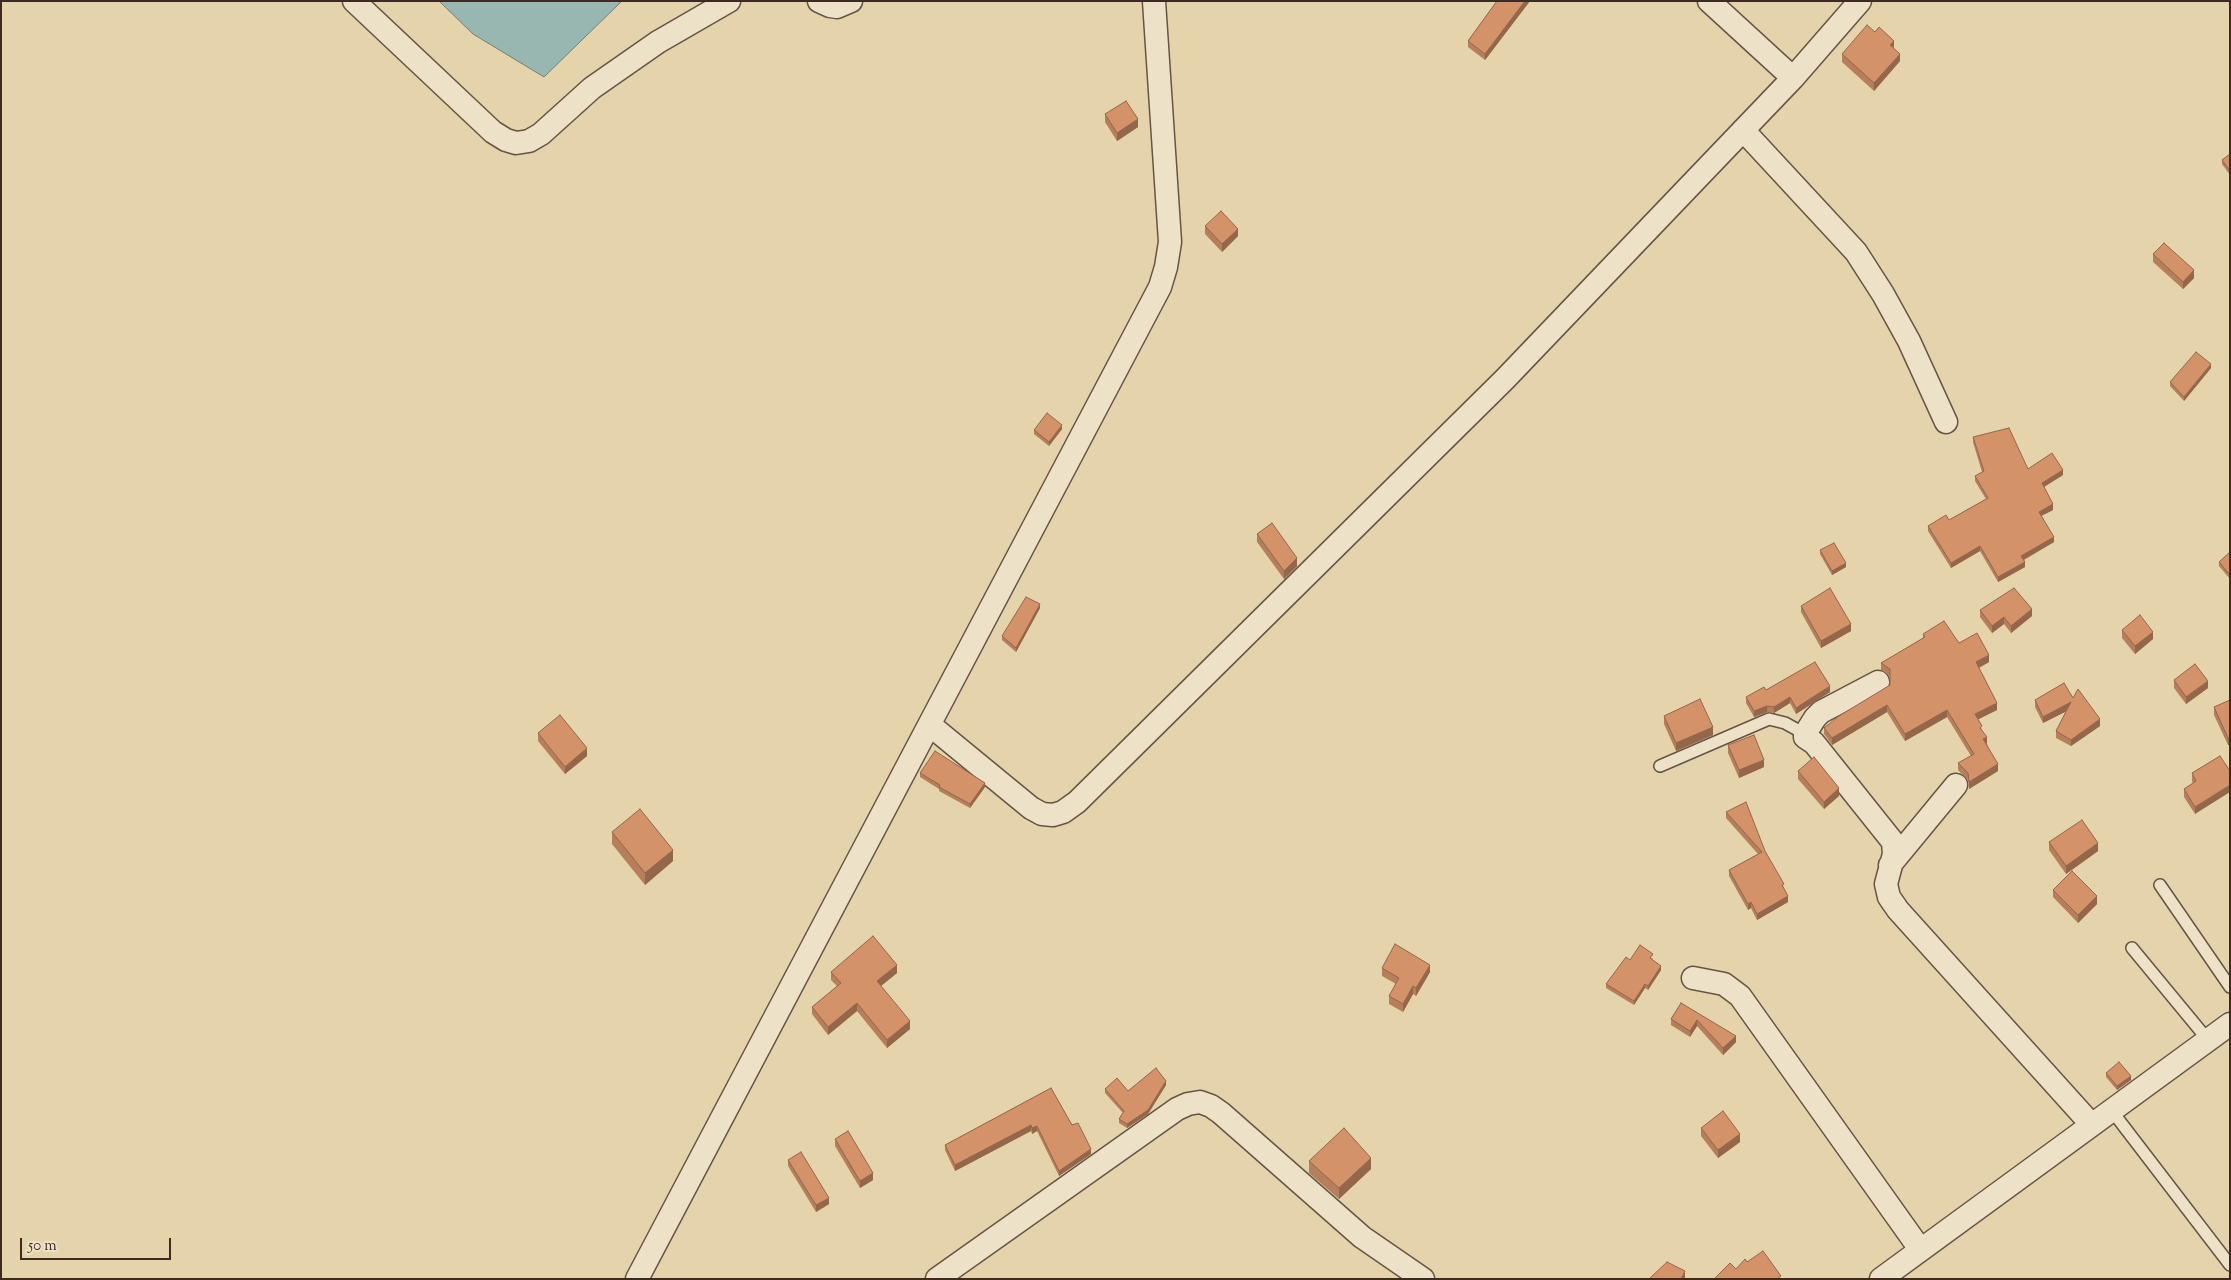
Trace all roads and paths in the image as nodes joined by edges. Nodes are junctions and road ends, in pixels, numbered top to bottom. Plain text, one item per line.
1 (354, 1) edge
2 (729, 1) edge
3 (819, 1) edge
4 (851, 1) edge
5 (1154, 1) edge
6 (1709, 1) edge
7 (1860, 1) edge
8 (1793, 78) junction
9 (1742, 130) junction
10 (1946, 422) dead end
11 (1878, 682) dead end
12 (930, 725) junction
13 (1805, 734) junction
14 (1660, 766) dead end
15 (1956, 785) dead end
16 (1890, 866) junction
17 (2160, 885) dead end
18 (2132, 948) dead end
19 (1693, 978) dead end
20 (2230, 987) edge
21 (2230, 1024) edge
22 (2208, 1040) junction
23 (2112, 1110) junction
24 (2091, 1124) junction
25 (1920, 1249) junction
26 (2230, 1265) edge
27 (637, 1279) edge
28 (937, 1279) edge
29 (1422, 1279) edge
30 (1881, 1279) edge

1 - 2 street
3 - 4 street
5 - 12 street
6 - 8 street
7 - 8 street
8 - 9 street
9 - 10 street
9 - 12 street
11 - 13 street
12 - 27 street
13 - 14 lane
13 - 16 street
15 - 16 street
16 - 24 street
17 - 20 lane
18 - 22 lane
19 - 25 street
21 - 22 street
22 - 23 street
23 - 24 street
23 - 26 lane
24 - 25 street
25 - 30 street
28 - 29 street

